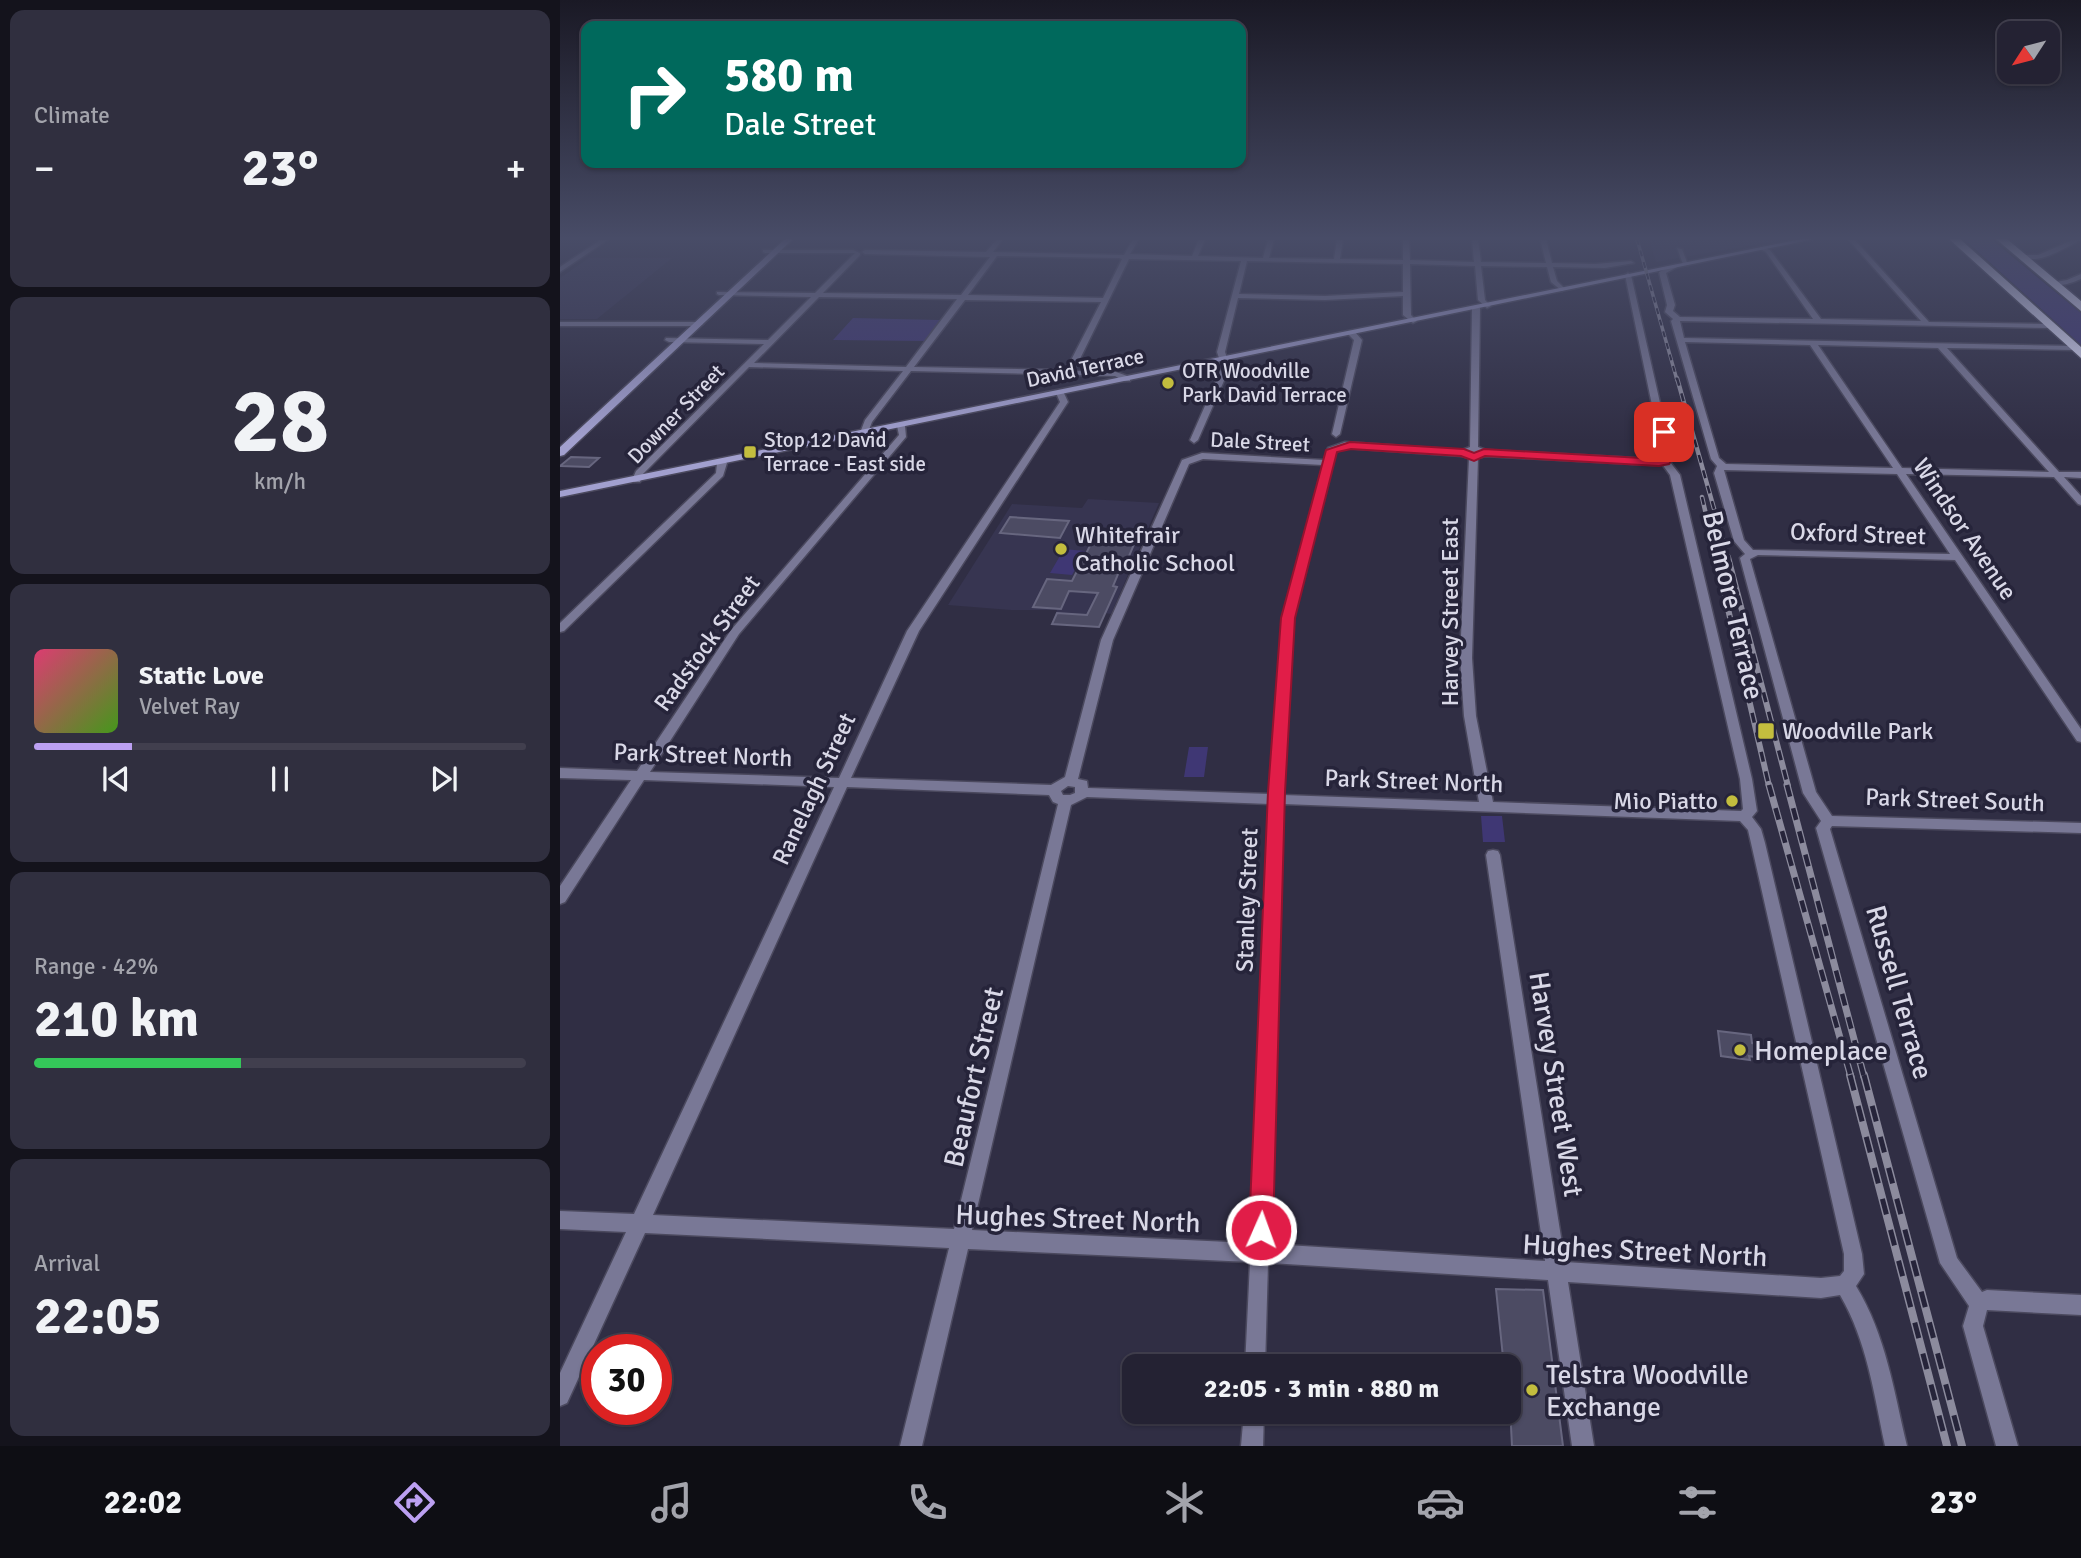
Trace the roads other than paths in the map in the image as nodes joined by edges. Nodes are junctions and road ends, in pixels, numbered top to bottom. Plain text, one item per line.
1 (705, 306) edge
2 (718, 306) edge
3 (805, 306) edge
4 (956, 306) edge
5 (1102, 306) edge
6 (1233, 306) edge
7 (1407, 306) edge
8 (1485, 306) edge
9 (1635, 306) edge
10 (1671, 306) edge
11 (1808, 306) edge
12 (1911, 306) edge
13 (2029, 306) edge
14 (1476, 308) junction
15 (1678, 319) junction
16 (1413, 321) junction
17 (1819, 321) junction
18 (1926, 323) junction
19 (560, 324) edge
20 (686, 324) junction
21 (699, 324) junction
22 (2051, 326) junction
23 (1352, 334) junction
24 (668, 340) junction
25 (682, 340) junction
26 (1682, 340) junction
27 (770, 342) junction
28 (1813, 344) junction
29 (1941, 346) junction
30 (2079, 350) edge
31 (1223, 360) junction
32 (747, 365) junction
33 (908, 369) junction
34 (1069, 373) junction
35 (1127, 379) junction
36 (621, 384) junction
37 (634, 384) junction
38 (1060, 393) junction
39 (901, 426) junction
40 (864, 433) junction
41 (560, 440) edge
42 (1194, 440) dead end
43 (1338, 440) junction
44 (560, 453) edge
45 (1474, 453) junction
46 (1667, 461) junction
47 (722, 463) junction
48 (1328, 463) junction
49 (1724, 467) junction
50 (1900, 470) junction
51 (2057, 475) junction
52 (2081, 475) edge
53 (637, 480) junction
54 (560, 496) edge
55 (2081, 502) edge
56 (1753, 552) junction
57 (1959, 557) junction
58 (560, 629) edge
59 (2081, 738) edge
60 (560, 772) edge
61 (640, 776) junction
62 (1071, 780) junction
63 (842, 782) junction
64 (1083, 792) junction
65 (1060, 796) junction
66 (1277, 799) junction
67 (1486, 807) junction
68 (1744, 816) junction
69 (1828, 821) junction
70 (2081, 828) edge
71 (1493, 855) dead end
72 (560, 898) edge
73 (560, 1220) edge
74 (639, 1225) junction
75 (961, 1241) junction
76 (1260, 1253) junction
77 (1559, 1274) junction
78 (1845, 1285) junction
79 (1979, 1304) junction
80 (2081, 1305) edge
81 (1256, 1354) edge
82 (560, 1395) edge
83 (1253, 1424) edge
84 (911, 1446) edge
85 (1252, 1446) edge
86 (1583, 1446) edge
87 (1896, 1446) edge
88 (2007, 1446) edge

1 - 20 main road
2 - 21 main road
3 - 27 street, Downer Street
4 - 33 street
5 - 34 street
6 - 31 street
7 - 16 street
8 - 14 main road, David Terrace
9 - 46 street, Belmore Terrace
10 - 15 street, Russell Terrace
11 - 17 street
12 - 18 street
13 - 22 highway
14 - 16 main road, David Terrace
14 - 45 street, Harvey Street East
15 - 17 street
15 - 26 street, Russell Terrace
16 - 23 main road, David Terrace
17 - 18 street
18 - 22 street
19 - 20 street
20 - 21 street
20 - 24 main road
21 - 25 main road
22 - 30 highway
23 - 31 main road, David Terrace
23 - 43 street
24 - 25 street
24 - 36 main road
25 - 27 street
25 - 37 main road
26 - 28 street
26 - 49 street, Russell Terrace
27 - 32 street, Downer Street
28 - 29 street
28 - 50 street, Windsor Avenue
29 - 30 street
29 - 51 street
31 - 35 main road, David Terrace
31 - 42 street
32 - 33 street
32 - 53 street, Downer Street
33 - 34 street
33 - 40 street
34 - 35 street
35 - 38 main road, David Terrace
36 - 37 main road
36 - 41 main road
37 - 44 main road
38 - 39 main road, David Terrace
38 - 63 street, Ranelagh Street
39 - 40 main road, David Terrace
39 - 61 street, Radstock Street
40 - 47 main road, David Terrace
43 - 45 street, Dale Street
43 - 48 street, Stanley Street
45 - 46 street, Dale Street
45 - 67 street, Harvey Street East
46 - 68 street, Belmore Terrace
47 - 53 main road, David Terrace
47 - 58 street
48 - 62 street, Dale Street
48 - 66 street, Stanley Street
49 - 50 street
49 - 56 street, Russell Terrace
50 - 51 street
50 - 57 street, Windsor Avenue
51 - 52 street
51 - 55 street
53 - 54 main road, David Terrace
56 - 57 street, Oxford Street
56 - 69 street, Russell Terrace
57 - 59 street, Windsor Avenue
60 - 61 street, Park Street North
61 - 63 street, Park Street North
61 - 72 street, Radstock Street
62 - 64 street
62 - 65 street
63 - 65 street, Park Street North
63 - 74 street, Ranelagh Street
64 - 65 street
64 - 66 street, Park Street North
65 - 75 street, Beaufort Street
66 - 67 street, Park Street North
66 - 76 street, Stanley Street
67 - 68 street, Park Street North
68 - 78 street
69 - 70 street, Park Street South
69 - 79 street, Russell Terrace
71 - 77 street, Harvey Street West
73 - 74 street, Hughes Street North
74 - 75 street, Hughes Street North
74 - 82 street, Ranelagh Street
75 - 76 street, Hughes Street North
75 - 84 street, Beaufort Street
76 - 77 street, Hughes Street North
76 - 81 street, Stanley Street
77 - 78 street, Hughes Street North
77 - 86 street, Harvey Street West
78 - 87 street
79 - 80 street
79 - 88 street
83 - 85 street

